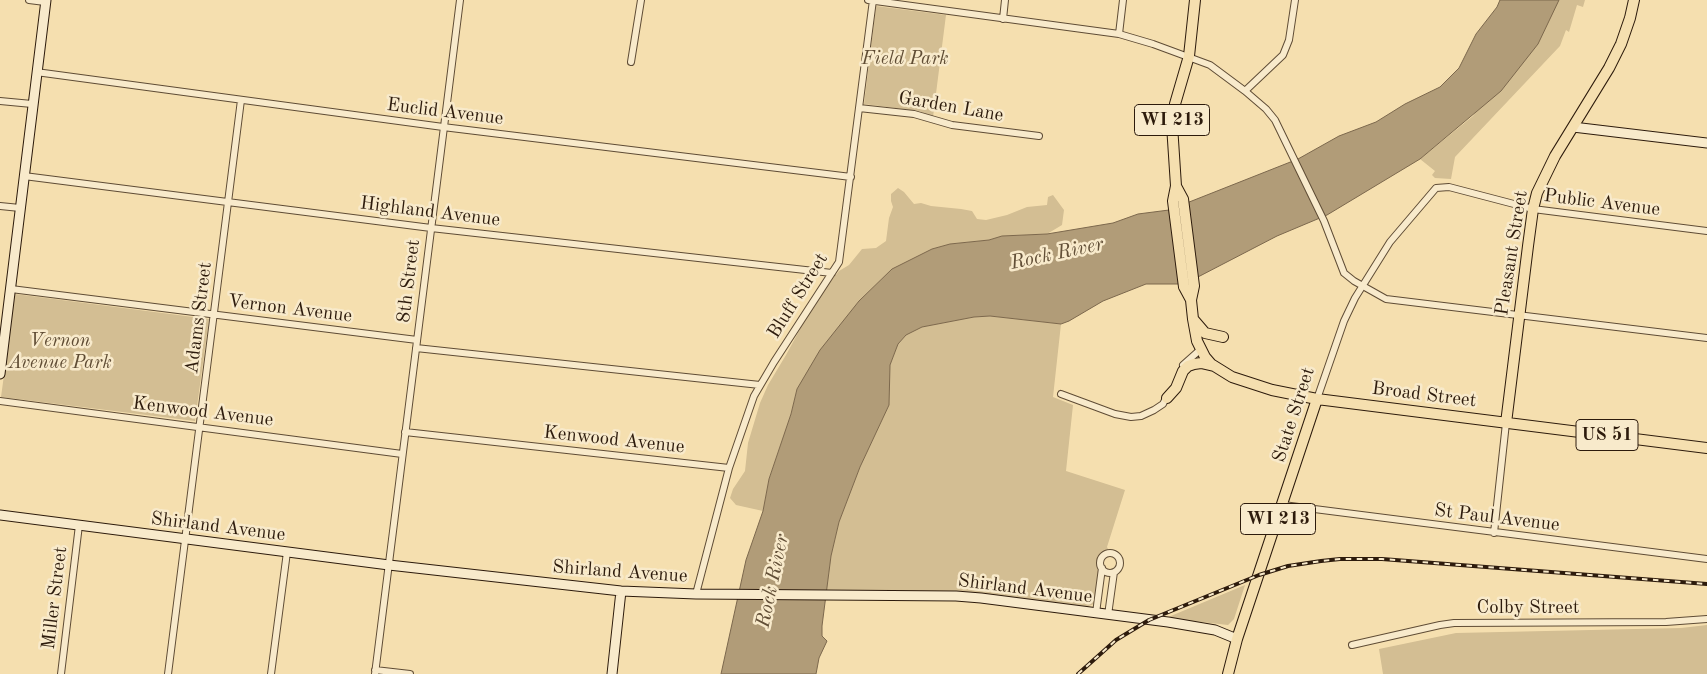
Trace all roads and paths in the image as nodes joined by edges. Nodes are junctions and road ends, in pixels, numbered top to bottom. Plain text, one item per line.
1 (29, 0) edge
2 (460, 0) edge
3 (641, 0) edge
4 (872, 0) edge
5 (1005, 0) edge
6 (1123, 0) edge
7 (1195, 0) edge
8 (1295, 0) edge
9 (1634, 0) edge
10 (45, 1) edge
11 (1003, 19) junction
12 (1119, 34) junction
13 (1189, 56) junction
14 (631, 62) dead end
15 (36, 72) junction
16 (1246, 92) junction
17 (0, 100) edge
18 (242, 100) junction
19 (32, 104) junction
20 (859, 108) junction
21 (444, 127) junction
22 (1573, 127) junction
23 (1038, 136) dead end
24 (1707, 143) edge
25 (24, 176) junction
26 (851, 177) junction
27 (1436, 188) joint
28 (229, 202) junction
29 (0, 206) edge
30 (20, 208) junction
31 (1533, 209) junction
32 (431, 228) junction
33 (1707, 231) edge
34 (832, 273) junction
35 (1362, 286) junction
36 (11, 289) junction
37 (4, 310) edge
38 (214, 315) junction
39 (1520, 316) junction
40 (1193, 318) junction
41 (1223, 337) dead end
42 (1707, 338) edge
43 (417, 340) junction
44 (416, 348) junction
45 (1200, 349) junction
46 (1214, 366) junction
47 (0, 374) edge
48 (760, 385) junction
49 (1061, 394) dead end
50 (1317, 399) junction
51 (0, 401) edge
52 (1165, 401) junction
53 (1506, 423) junction
54 (200, 427) junction
55 (405, 432) junction
56 (1707, 448) edge
57 (402, 454) junction
58 (730, 468) junction
59 (1283, 505) junction
60 (0, 515) edge
61 (79, 525) junction
62 (1494, 532) junction
63 (184, 539) junction
64 (287, 552) junction
65 (1707, 559) edge
66 (389, 565) junction
67 (1102, 568) junction
68 (1114, 572) junction
69 (621, 591) junction
70 (696, 594) junction
71 (1096, 613) junction
72 (1108, 615) junction
73 (1707, 619) edge
74 (1237, 639) junction
75 (1352, 645) dead end
76 (375, 672) edge
77 (61, 674) edge
78 (168, 674) edge
79 (271, 674) edge
80 (410, 674) edge
81 (612, 674) edge
82 (1228, 674) edge

1 - 10 street
2 - 21 street, 8th Street
3 - 14 street
4 - 11 street
4 - 20 street, Bluff Street
5 - 11 street
6 - 12 street
7 - 13 main road, WI 213
8 - 16 street
9 - 22 main road, Pleasant Street
10 - 15 street
11 - 12 street
12 - 13 street
13 - 16 street
13 - 40 main road, Broad Street / WI 213
15 - 18 street, Euclid Avenue
15 - 19 street
16 - 35 street
17 - 19 street
18 - 21 street, Euclid Avenue
18 - 28 street, Adams Street
19 - 25 street
20 - 23 street, Garden Lane
20 - 26 street, Bluff Street
21 - 26 street, Euclid Avenue
21 - 32 street, 8th Street
22 - 24 street
22 - 31 main road, Pleasant Street
25 - 28 street, Highland Avenue
25 - 30 street
26 - 34 street, Bluff Street
27 - 31 street, Public Avenue
27 - 35 street, State Street
28 - 32 street, Highland Avenue
28 - 38 street, Adams Street
29 - 30 street
30 - 36 street
31 - 33 street, Public Avenue
31 - 39 main road, Pleasant Street
32 - 34 street, Highland Avenue
32 - 43 street, 8th Street
34 - 48 street, Bluff Street
35 - 39 street
35 - 50 street, State Street
36 - 37 street
36 - 38 street, Vernon Avenue
37 - 47 street
38 - 43 street, Vernon Avenue
38 - 54 street, Adams Street
39 - 42 street
39 - 53 main road, Pleasant Street
40 - 41 main road
40 - 45 main road, Broad Street / WI 213
43 - 44 street, 8th Street
44 - 48 street
44 - 55 street, 8th Street
45 - 46 main road, Broad Street / WI 213
45 - 52 street
46 - 50 main road, Broad Street / WI 213
46 - 52 main road
48 - 58 street, Bluff Street
49 - 52 street
50 - 53 main road, Broad Street
50 - 59 main road, State Street / WI 213
51 - 54 street, Kenwood Avenue
53 - 56 main road, Broad Street / US 51
53 - 62 street, Pleasant Street
54 - 57 street, Kenwood Avenue
54 - 63 street, Adams Street
55 - 57 street, 8th Street
55 - 58 street, Kenwood Avenue
57 - 66 street, 8th Street
58 - 70 street, Bluff Street
59 - 62 street, St Paul Avenue
59 - 74 main road, State Street / WI 213
60 - 61 street, Shirland Avenue
61 - 63 street, Shirland Avenue
61 - 77 street, Miller Street
62 - 65 street, St Paul Avenue
63 - 64 street, Shirland Avenue
63 - 78 street, Adams Street
64 - 66 street, Shirland Avenue
64 - 79 street
66 - 69 street, Shirland Avenue
66 - 76 street, 8th Street
67 - 68 street
67 - 68 street
67 - 71 street
68 - 72 street
69 - 70 street, Shirland Avenue
69 - 81 street
70 - 71 street, Shirland Avenue
71 - 72 street, Shirland Avenue
72 - 74 street, Shirland Avenue
73 - 75 street, Colby Street
74 - 82 main road, State Street / WI 213
76 - 80 street

